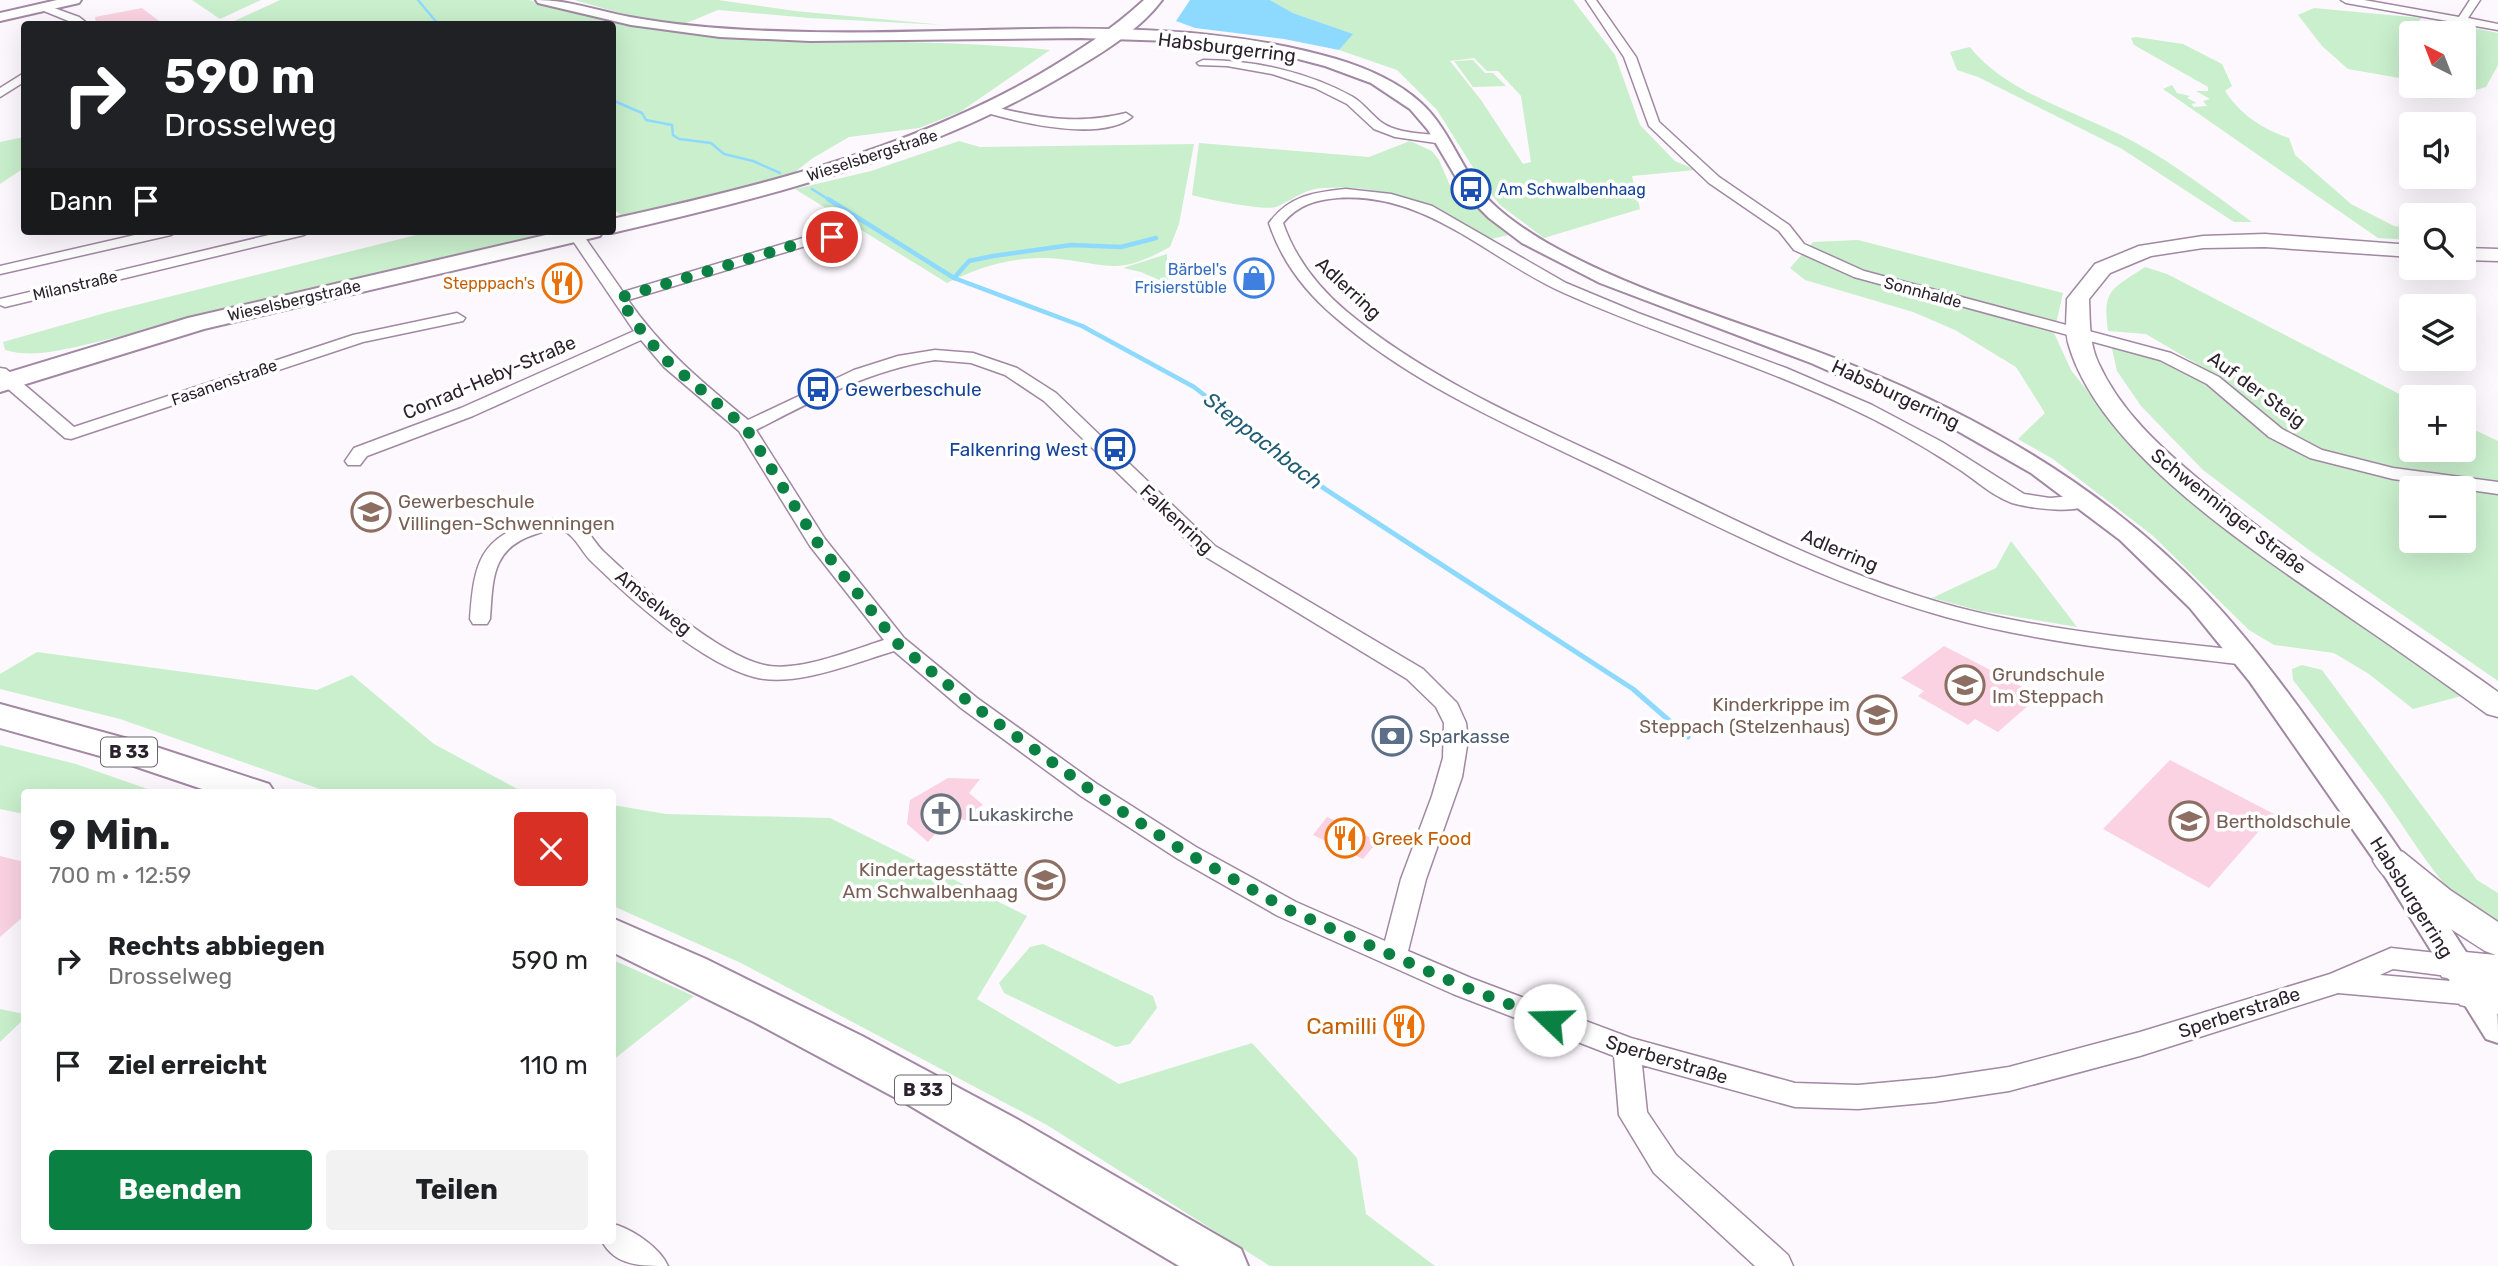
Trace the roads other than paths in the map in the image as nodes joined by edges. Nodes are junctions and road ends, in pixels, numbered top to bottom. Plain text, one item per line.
1 (74, 0) edge
2 (542, 0) edge
3 (1591, 0) edge
4 (2346, 0) edge
5 (2475, 0) edge
6 (43, 7) junction
7 (1142, 11) edge
8 (0, 17) edge
9 (2462, 20) junction
10 (78, 21) edge
11 (2498, 26) edge
12 (1041, 35) junction
13 (1113, 36) junction
14 (1167, 38) junction
15 (1085, 54) junction
16 (1203, 63) dead end
17 (21, 79) edge
18 (0, 93) edge
19 (991, 110) junction
20 (1126, 117) dead end
21 (1443, 140) junction
22 (616, 225) edge
23 (130, 235) edge
24 (287, 235) edge
25 (575, 235) edge
26 (585, 235) edge
27 (832, 237) dead end
28 (2399, 250) edge
29 (2476, 254) edge
30 (2498, 255) edge
31 (2476, 256) edge
32 (2498, 262) edge
33 (145, 269) junction
34 (0, 270) edge
35 (619, 298) junction
36 (5, 302) dead end
37 (457, 318) dead end
38 (2076, 332) junction
39 (643, 333) junction
40 (3, 379) edge
41 (746, 428) junction
42 (354, 461) dead end
43 (2498, 488) edge
44 (2084, 501) junction
45 (480, 619) dead end
46 (897, 643) junction
47 (2247, 658) junction
48 (2498, 707) edge
49 (0, 716) edge
50 (244, 789) edge
51 (2391, 861) junction
52 (616, 936) edge
53 (2498, 941) edge
54 (1394, 956) junction
55 (2481, 982) edge
56 (2498, 1029) edge
57 (1628, 1049) junction
58 (617, 1239) dead end
59 (652, 1266) edge
60 (1223, 1266) edge
61 (1777, 1266) edge

1 - 6 street
2 - 12 street
3 - 38 street, Sonnhalde
4 - 9 street
5 - 9 street
6 - 8 street
6 - 10 street
7 - 12 street
7 - 13 main road, Wieselsbergstraße
7 - 14 street
9 - 11 street
12 - 13 street, Habsburgerring
12 - 15 street
13 - 14 street, Habsburgerring
13 - 15 main road, Wieselsbergstraße
14 - 21 street, Habsburgerring
15 - 19 main road, Wieselsbergstraße
16 - 21 street
17 - 18 street
19 - 20 street
19 - 22 main road, Wieselsbergstraße
21 - 44 street, Habsburgerring
23 - 33 street, Milanstraße
23 - 34 street, Milanstraße
24 - 33 street, Milanstraße
25 - 40 main road, Wieselsbergstraße
26 - 35 street, Sperberstraße
27 - 35 street
28 - 38 main road, Schwenninger Straße
29 - 30 main road
31 - 32 street
33 - 36 street, Milanstraße
35 - 39 street, Sperberstraße
37 - 40 street, Fasanenstraße
38 - 43 street, Auf der Steig
38 - 48 main road, Schwenninger Straße
39 - 41 street, Sperberstraße
39 - 42 street, Conrad-Heby-Straße
41 - 46 street, Sperberstraße
41 - 54 street, Falkenring
44 - 47 street, Habsburgerring
44 - 47 street, Adlerring
45 - 46 street, Amselweg
46 - 54 street, Sperberstraße
47 - 51 street, Habsburgerring
49 - 50 main road, B 33
51 - 53 main road
51 - 55 street, Habsburgerring
52 - 60 main road, B 33
54 - 57 street, Sperberstraße
55 - 56 street, Habsburgerring
55 - 57 street, Sperberstraße
57 - 61 street
58 - 59 street

